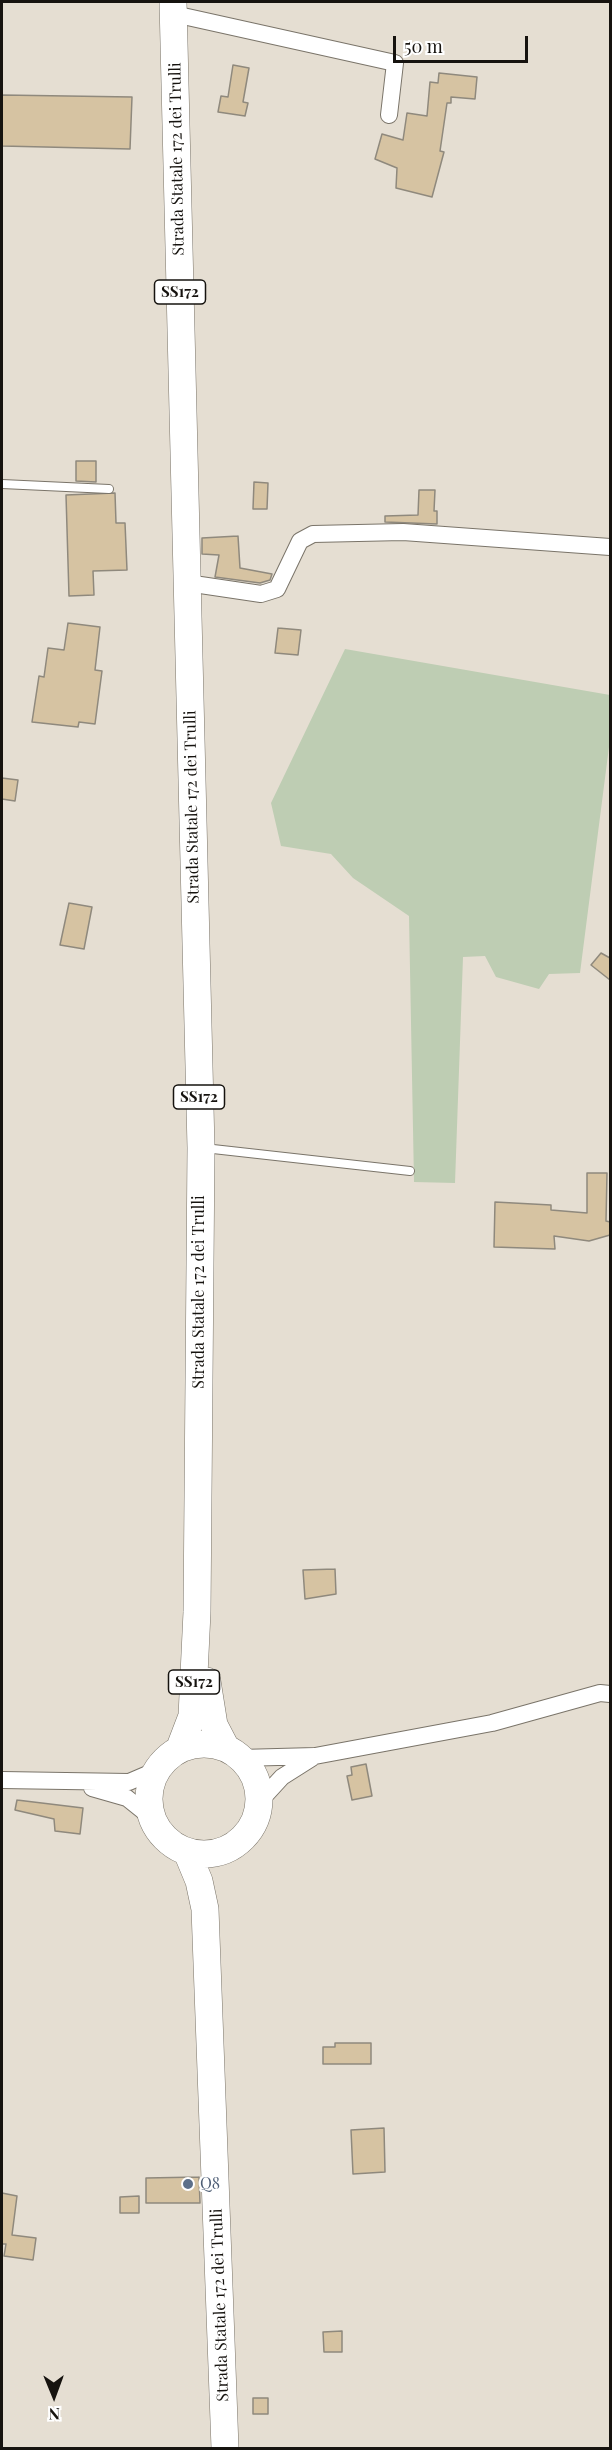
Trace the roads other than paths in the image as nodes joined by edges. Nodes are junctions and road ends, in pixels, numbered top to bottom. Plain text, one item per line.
1 (174, 8) edge
2 (389, 116) dead end
3 (2, 484) edge
4 (109, 489) dead end
5 (610, 547) edge
6 (187, 583) junction
7 (201, 1148) junction
8 (410, 1171) dead end
9 (197, 1612) junction
10 (610, 1694) edge
11 (179, 1750) junction
12 (233, 1753) junction
13 (315, 1756) junction
14 (158, 1770) junction
15 (2, 1780) edge
16 (74, 1783) junction
17 (260, 1801) junction
18 (152, 1818) junction
19 (224, 1851) junction
20 (188, 1852) junction
21 (205, 1909) junction
22 (225, 2448) edge

1 - 2 street
1 - 6 main road, Strada Statale 172 dei Trulli / SS172
3 - 4 lane
5 - 6 street
6 - 7 main road, Strada Statale 172 dei Trulli / SS172
7 - 8 lane
7 - 9 main road, Strada Statale 172 dei Trulli / SS172
9 - 11 main road, Strada Statale 172 dei Trulli / SS172
9 - 12 main road, Strada Statale 172 dei Trulli
10 - 13 street
11 - 12 main road
11 - 14 main road, Strada Statale 172 dei Trulli
12 - 13 street
12 - 17 main road, Strada Statale 172 dei Trulli
13 - 17 street
14 - 16 street
14 - 18 main road
15 - 16 street
16 - 18 street
17 - 19 main road
18 - 20 main road
19 - 20 main road
19 - 21 main road, Strada Statale 172 dei Trulli
20 - 21 main road, Strada Statale 172 dei Trulli
21 - 22 main road, Strada Statale 172 dei Trulli

